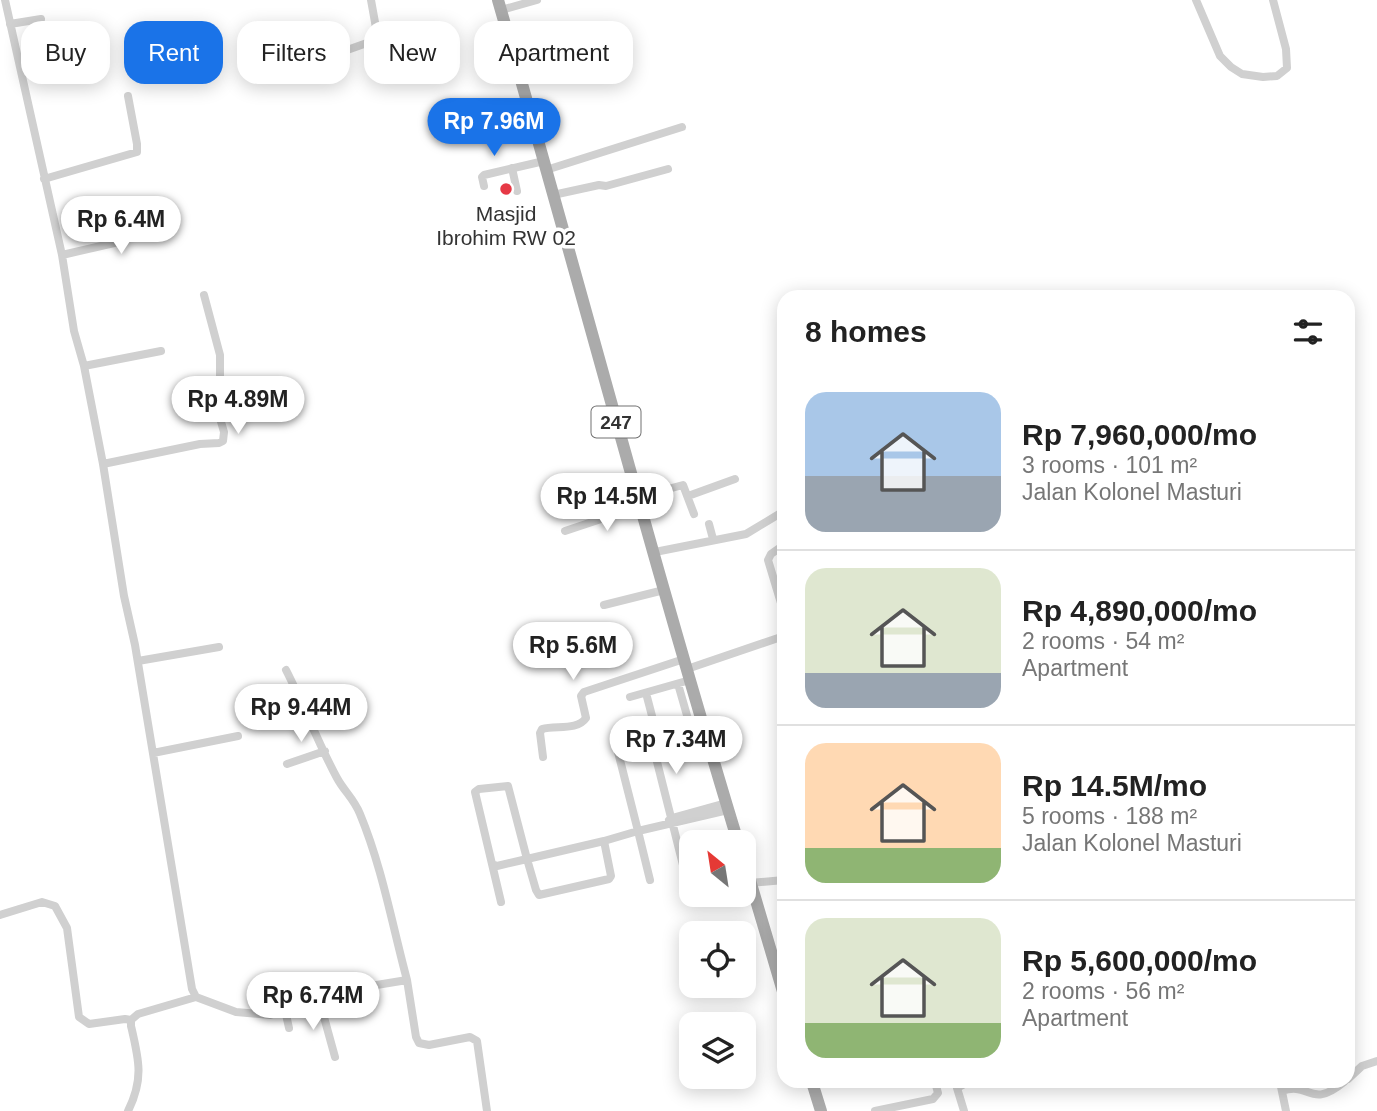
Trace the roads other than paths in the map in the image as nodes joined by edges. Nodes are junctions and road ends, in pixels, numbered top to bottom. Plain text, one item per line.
1 (5, 0) edge
2 (371, 0) edge
3 (537, 0) edge
4 (1196, 0) edge
5 (1273, 0) edge
6 (499, 5) edge
7 (41, 19) dead end
8 (10, 24) junction
9 (11, 34) junction
10 (0, 37) edge
11 (350, 48) edge
12 (128, 96) dead end
13 (682, 127) dead end
14 (545, 165) junction
15 (512, 168) junction
16 (668, 169) dead end
17 (44, 179) junction
18 (484, 186) dead end
19 (517, 191) dead end
20 (553, 195) junction
21 (123, 212) dead end
22 (62, 255) junction
23 (204, 295) dead end
24 (161, 351) dead end
25 (84, 366) junction
26 (103, 464) junction
27 (735, 479) dead end
28 (688, 496) junction
29 (639, 502) junction
30 (694, 514) dead end
31 (777, 515) edge
32 (709, 524) dead end
33 (565, 531) dead end
34 (713, 539) junction
35 (777, 550) edge
36 (655, 552) junction
37 (664, 590) junction
38 (777, 590) edge
39 (604, 605) dead end
40 (777, 639) edge
41 (219, 647) dead end
42 (138, 661) junction
43 (286, 670) dead end
44 (685, 678) junction
45 (646, 693) junction
46 (630, 697) dead end
47 (690, 726) dead end
48 (238, 736) dead end
49 (325, 751) junction
50 (618, 752) dead end
51 (153, 753) junction
52 (543, 757) dead end
53 (287, 764) dead end
54 (727, 806) junction
55 (671, 822) junction
56 (734, 830) edge
57 (638, 831) junction
58 (604, 841) junction
59 (679, 851) edge
60 (527, 859) junction
61 (492, 864) junction
62 (650, 880) dead end
63 (777, 881) edge
64 (756, 882) edge
65 (501, 902) dead end
66 (756, 903) edge
67 (0, 915) edge
68 (777, 972) edge
69 (407, 980) junction
70 (196, 997) junction
71 (319, 999) junction
72 (285, 1010) junction
73 (131, 1020) junction
74 (289, 1028) dead end
75 (335, 1057) dead end
76 (1377, 1061) edge
77 (1355, 1072) edge
78 (814, 1088) edge
79 (937, 1088) edge
80 (957, 1088) edge
81 (1281, 1088) edge
82 (1294, 1088) edge
83 (1294, 1088) edge
84 (1335, 1088) edge
85 (1282, 1091) junction
86 (128, 1111) edge
87 (487, 1111) edge
88 (821, 1111) edge
89 (875, 1111) edge
90 (964, 1111) edge
91 (1286, 1111) edge

1 - 8 street
2 - 11 street
3 - 6 street
4 - 5 street
6 - 14 main road, 247
7 - 8 street
8 - 9 street
9 - 10 street
9 - 17 street
12 - 17 street
13 - 14 street
14 - 15 street
14 - 20 main road, 247
15 - 18 street
15 - 19 street
16 - 20 street
17 - 22 street
20 - 29 main road, 247
21 - 22 street
22 - 25 street
23 - 26 street
24 - 25 street
25 - 26 street
26 - 42 street
27 - 28 street
28 - 29 street
28 - 30 street
29 - 33 street
29 - 36 main road, 247
31 - 34 street
32 - 34 street
34 - 36 street
35 - 38 street
36 - 37 main road, 247
37 - 39 street
37 - 44 main road, 247
40 - 44 street
41 - 42 street
42 - 51 street
43 - 49 street
44 - 45 street
44 - 47 street
44 - 52 street
44 - 54 main road, 247
45 - 46 street
45 - 55 street
48 - 51 street
49 - 53 street
49 - 69 street
50 - 57 street
51 - 70 street
54 - 55 street
54 - 56 main road, 247
55 - 57 street
55 - 59 street
57 - 58 street
57 - 62 street
58 - 60 street
58 - 60 street
60 - 61 street
60 - 61 street
61 - 65 street
63 - 64 street
66 - 68 main road
67 - 73 street
69 - 71 street
69 - 87 street
70 - 72 street
70 - 73 street
71 - 72 street
71 - 75 street
72 - 74 street
73 - 86 street
76 - 77 street
78 - 88 main road
79 - 89 street
80 - 90 street
81 - 85 street
82 - 85 street
83 - 84 street
85 - 91 street

